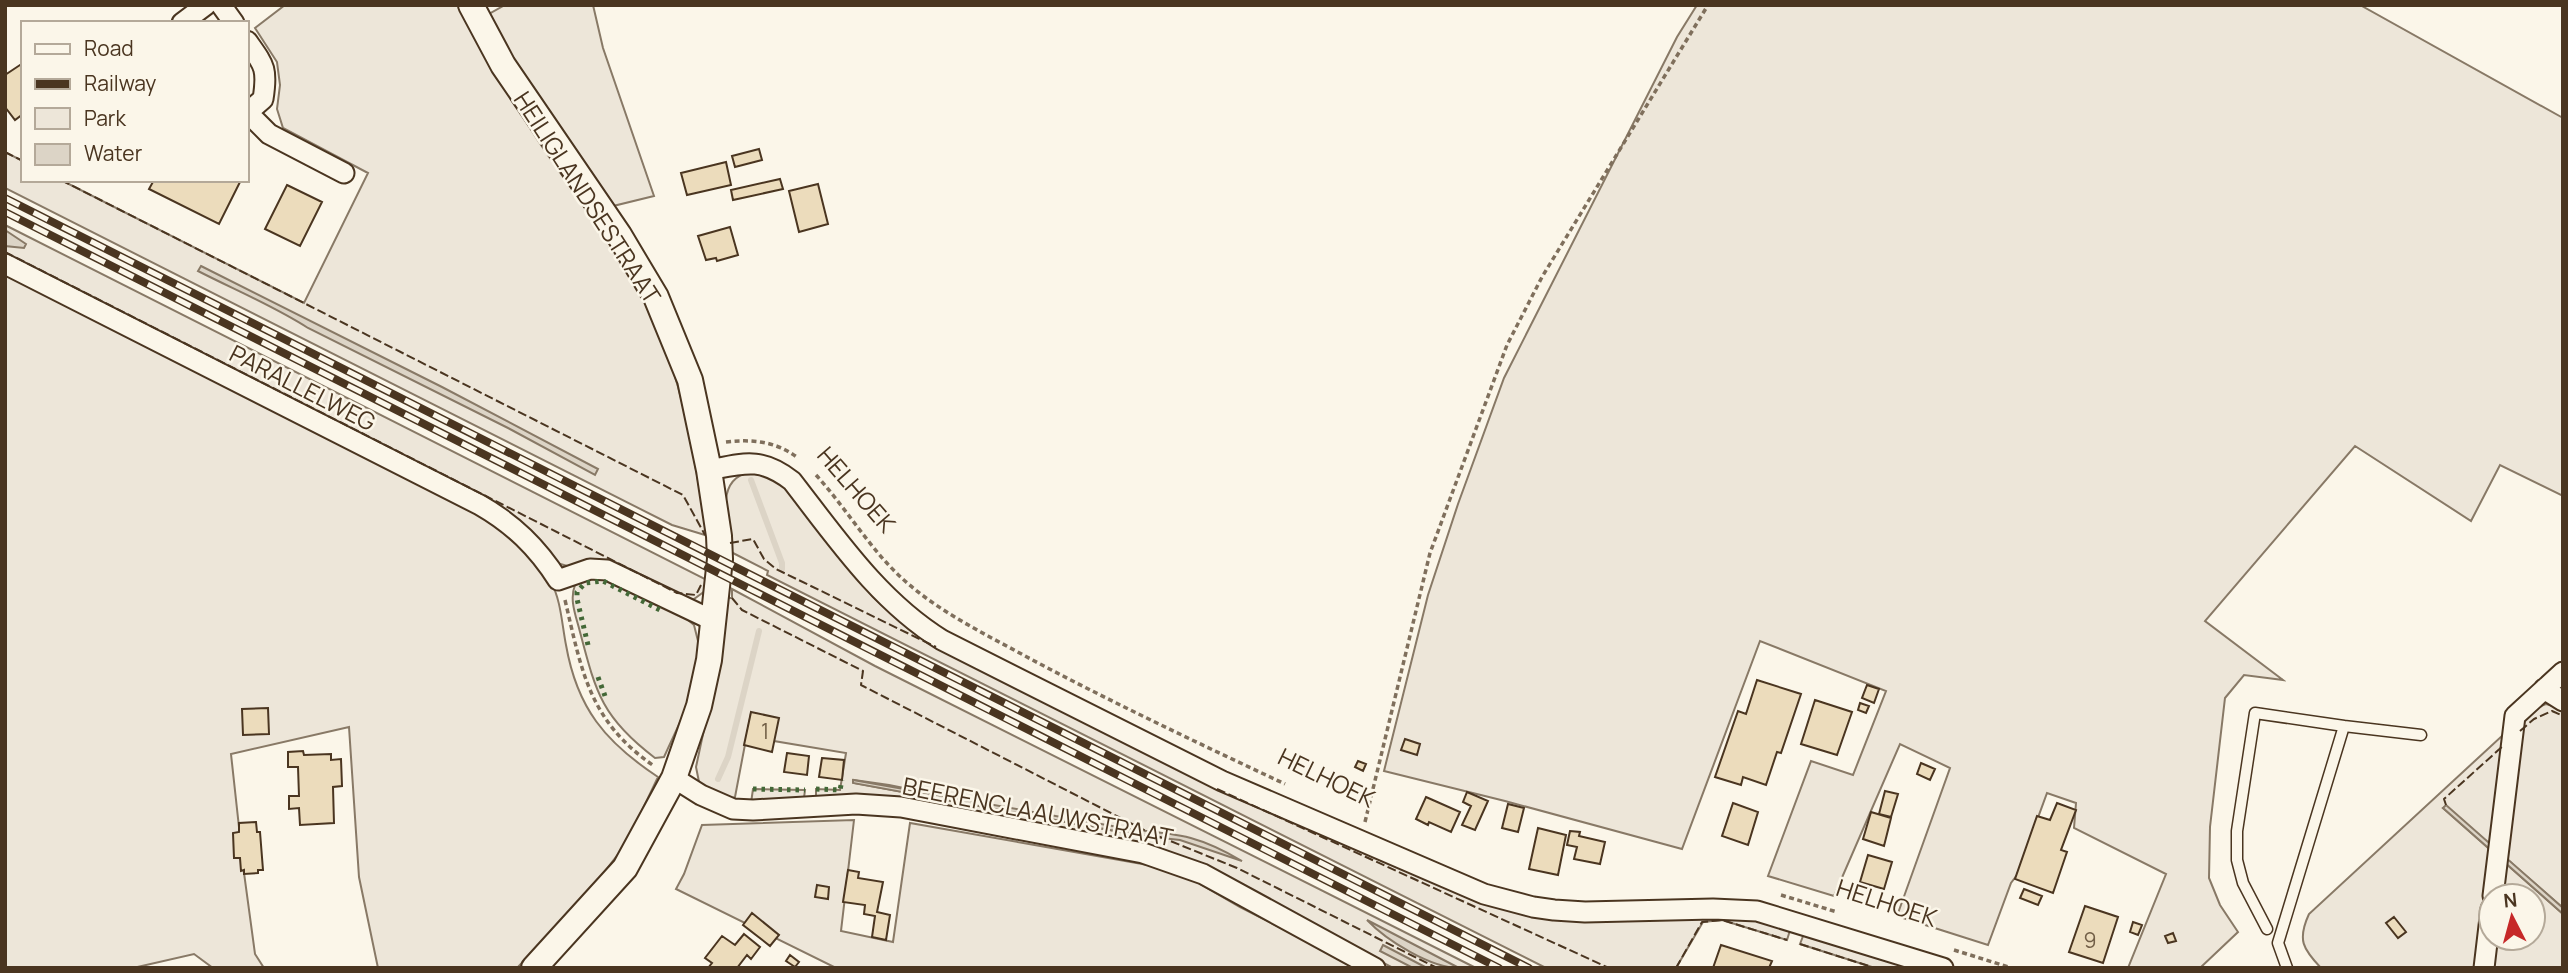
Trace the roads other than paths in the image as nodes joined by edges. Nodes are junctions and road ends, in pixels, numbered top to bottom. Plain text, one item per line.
1 (206, 5) edge
2 (221, 5) edge
3 (471, 5) edge
4 (185, 21) edge
5 (233, 21) edge
6 (248, 42) edge
7 (248, 112) edge
8 (248, 114) edge
9 (344, 173) dead end
10 (5, 264) edge
11 (709, 470) junction
12 (714, 621) junction
13 (2563, 672) edge
14 (2544, 689) junction
15 (2563, 701) edge
16 (2344, 726) junction
17 (2421, 735) dead end
18 (674, 778) junction
19 (2495, 882) edge
20 (2267, 929) dead end
21 (534, 968) edge
22 (1375, 968) edge
23 (1943, 968) edge
24 (2287, 968) edge

1 - 4 street
2 - 5 street
3 - 11 street, HEILIGLANDSESTRAAT
6 - 7 street
8 - 9 street
10 - 12 street, PARALLELWEG
11 - 12 street, HEILIGLANDSESTRAAT
11 - 23 street, HELHOEK
12 - 18 street, HEILIGLANDSESTRAAT
13 - 14 street
14 - 15 street
14 - 19 street
16 - 17 lane
16 - 20 lane
16 - 24 lane
18 - 21 street, HEILIGLANDSESTRAAT
18 - 22 street, BEERENCLAAUWSTRAAT

